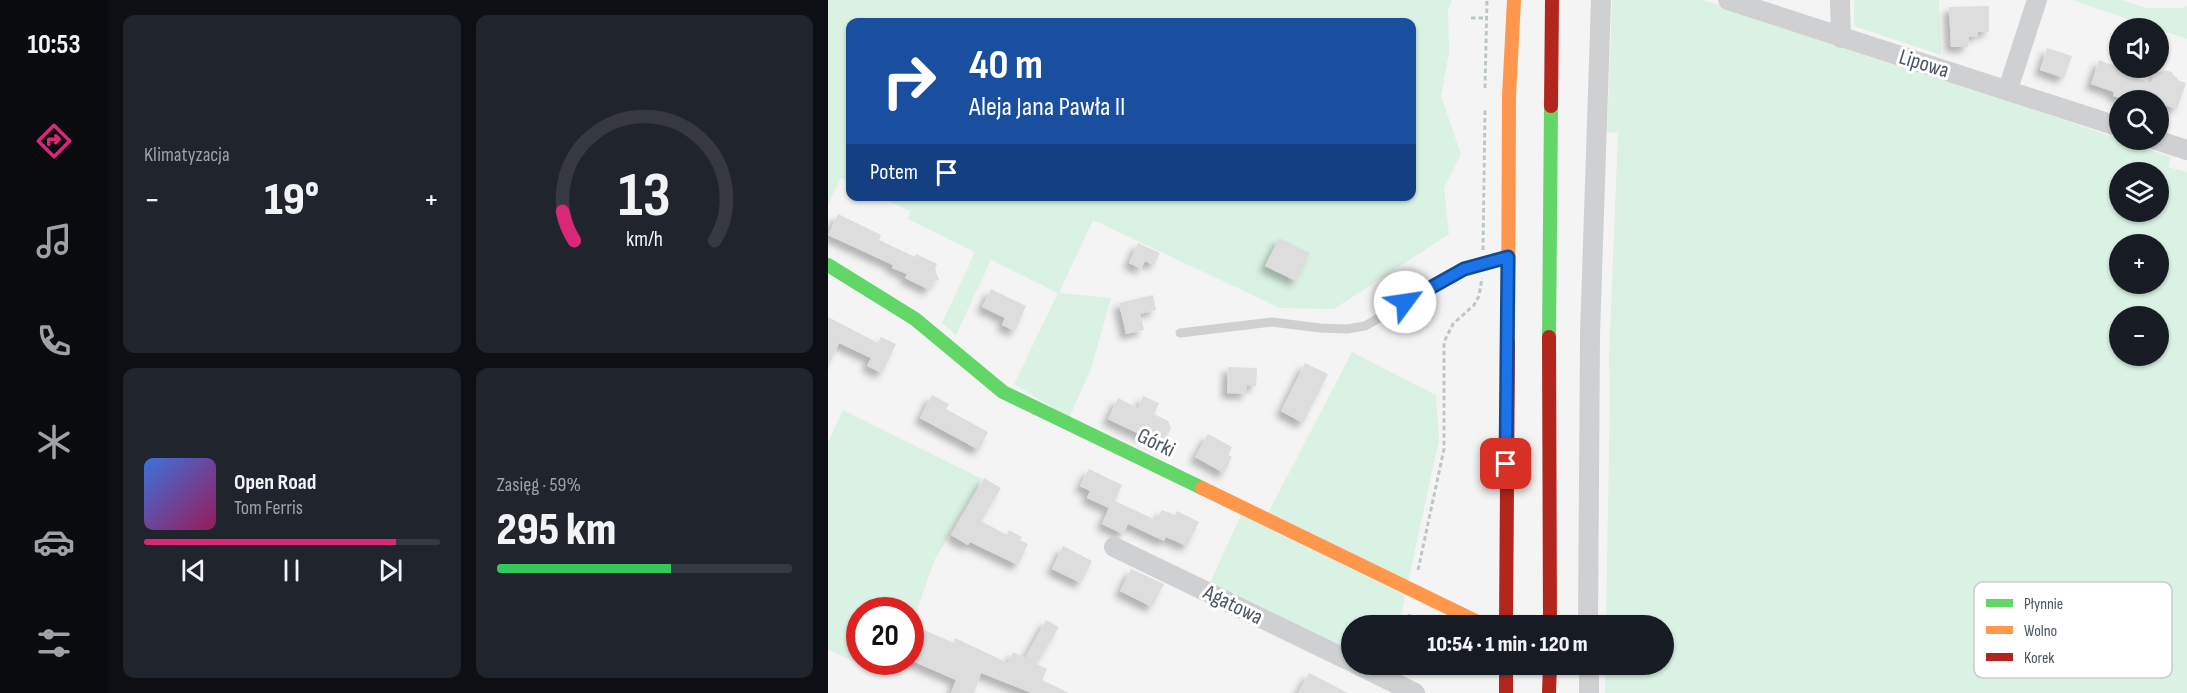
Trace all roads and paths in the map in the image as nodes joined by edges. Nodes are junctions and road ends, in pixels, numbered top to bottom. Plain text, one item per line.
1 (1487, 0) edge
2 (1514, 0) edge
3 (1552, 0) edge
4 (1601, 0) edge
5 (1728, 0) edge
6 (1840, 0) edge
7 (2037, 0) edge
8 (1472, 18) dead end
9 (1487, 18) junction
10 (1841, 38) junction
11 (2008, 89) junction
12 (1485, 98) dead end
13 (1485, 109) dead end
14 (2109, 123) edge
15 (2169, 144) edge
16 (2187, 150) edge
17 (1508, 257) junction
18 (1483, 264) junction
19 (828, 265) edge
20 (1180, 333) dead end
21 (1114, 547) dead end
22 (1414, 592) junction
23 (1410, 615) edge
24 (1463, 615) edge
25 (1506, 615) edge
26 (1550, 615) edge
27 (1588, 615) edge
28 (1341, 657) edge
29 (1378, 675) edge
30 (1506, 675) edge
31 (1550, 675) edge
32 (1588, 675) edge
33 (1415, 693) edge
34 (1506, 693) edge
35 (1549, 693) edge
36 (1589, 693) edge

1 - 9 path
2 - 17 main road
3 - 26 main road
4 - 27 street
5 - 10 street, Lipowa
6 - 10 street
7 - 11 street
8 - 9 path
9 - 12 path
10 - 11 street, Lipowa
11 - 14 street, Lipowa
13 - 18 path
15 - 16 street
17 - 18 lane
17 - 25 main road
18 - 20 lane
18 - 22 path
19 - 22 main road, Górki
21 - 28 street, Agatowa
22 - 23 path
22 - 24 main road, Górki
29 - 33 street
30 - 34 main road
31 - 35 main road
32 - 36 street

